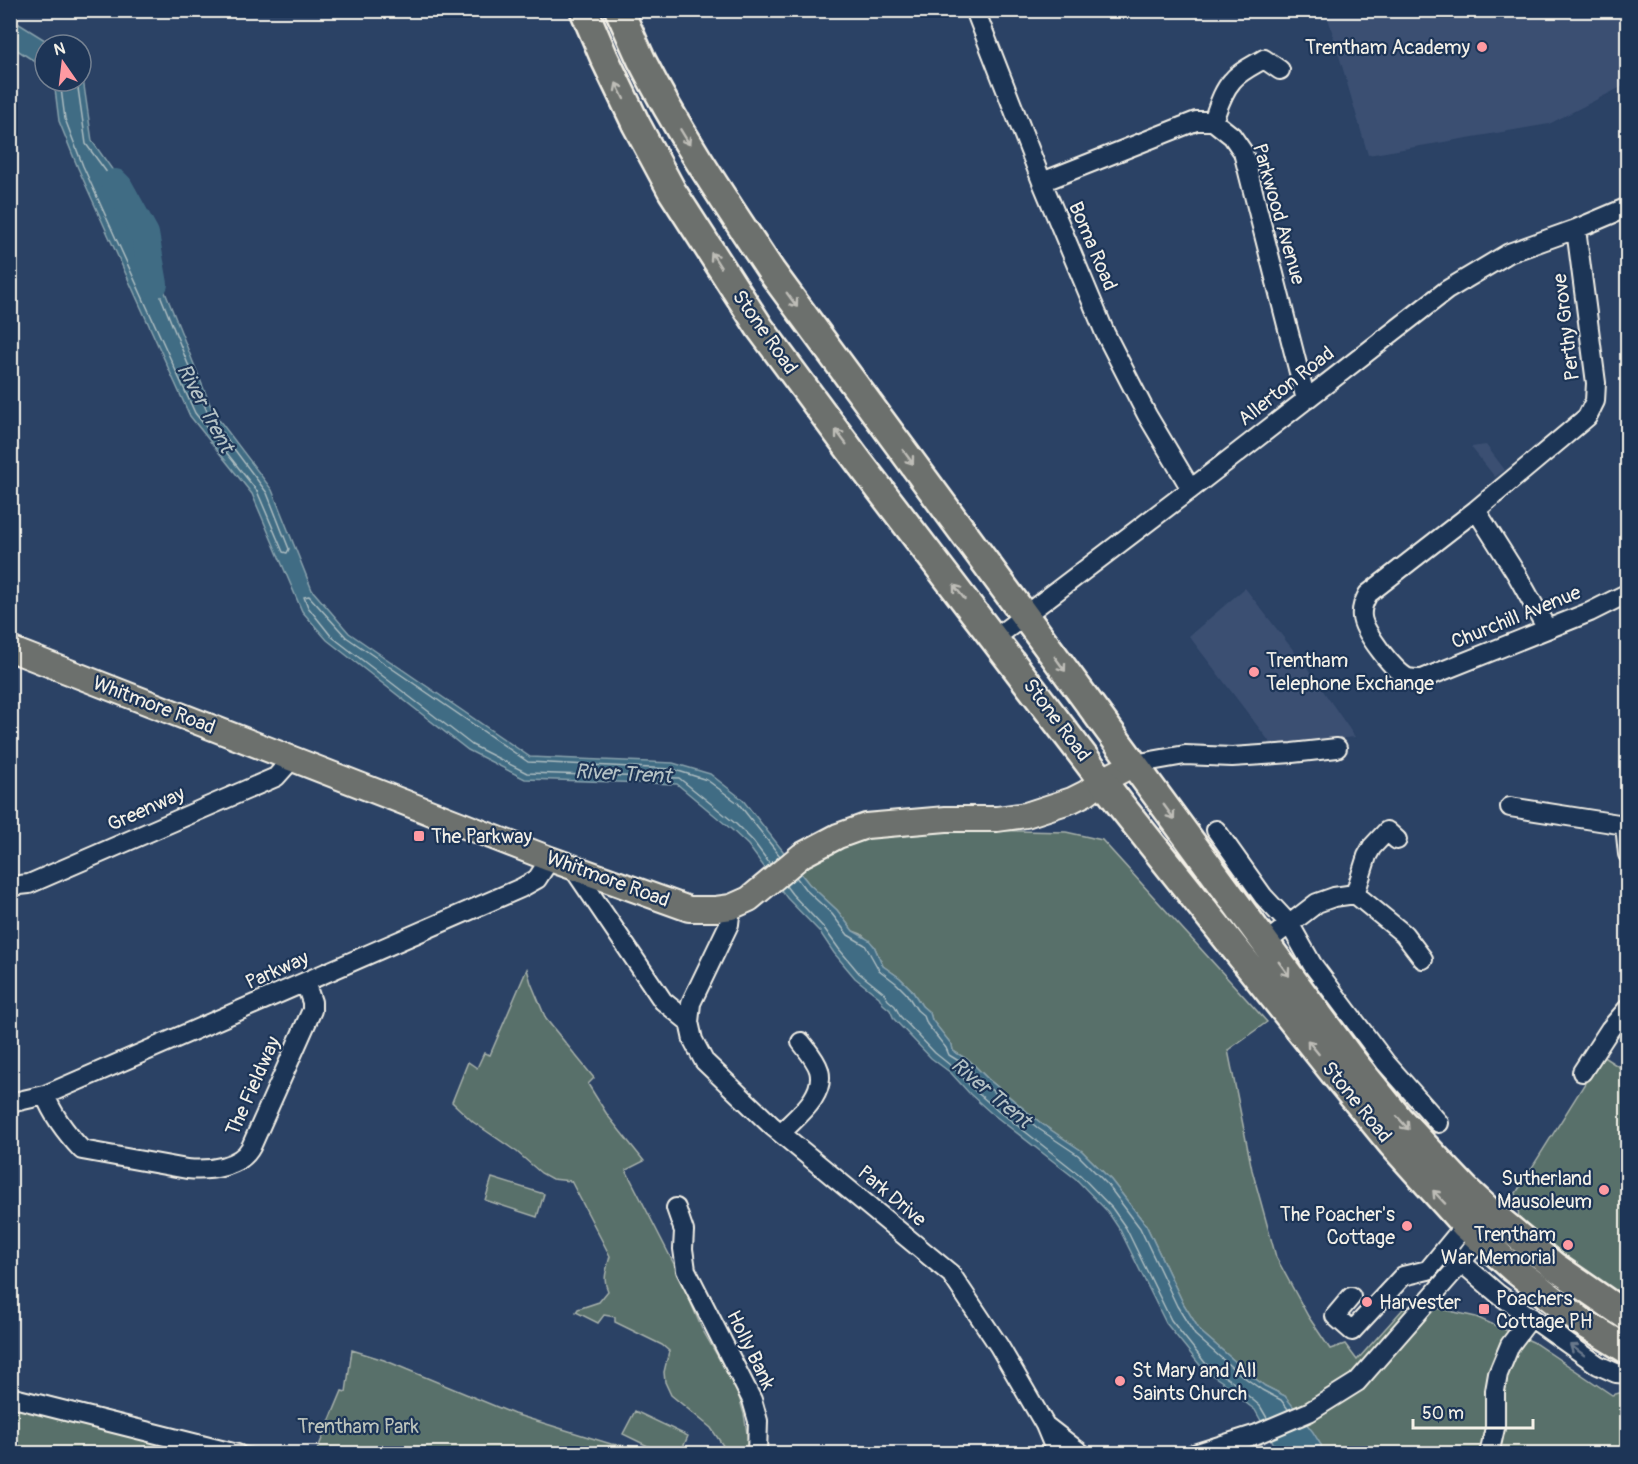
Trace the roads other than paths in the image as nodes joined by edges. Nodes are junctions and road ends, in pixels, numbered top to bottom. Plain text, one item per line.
1 (584, 10) edge
2 (619, 10) edge
3 (975, 10) edge
4 (1280, 70) dead end
5 (1213, 121) junction
6 (1042, 182) junction
7 (1628, 207) edge
8 (1576, 229) junction
9 (1306, 400) junction
10 (1191, 489) junction
11 (1476, 510) junction
12 (1628, 593) edge
13 (1025, 616) junction
14 (1546, 629) junction
15 (995, 638) junction
16 (10, 649) edge
17 (1337, 748) dead end
18 (292, 759) junction
19 (1134, 764) junction
20 (1103, 780) junction
21 (1510, 807) dead end
22 (1626, 821) edge
23 (1216, 831) dead end
24 (1397, 840) dead end
25 (1628, 854) edge
26 (560, 862) junction
27 (10, 886) edge
28 (1355, 894) junction
29 (731, 907) junction
30 (1290, 925) junction
31 (1265, 943) junction
32 (1423, 959) dead end
33 (305, 982) junction
34 (1628, 1008) edge
35 (689, 1022) junction
36 (801, 1041) dead end
37 (1582, 1072) dead end
38 (45, 1095) junction
39 (10, 1103) edge
40 (1439, 1123) dead end
41 (781, 1133) junction
42 (676, 1208) dead end
43 (1472, 1232) junction
44 (1446, 1249) junction
45 (1462, 1262) junction
46 (1351, 1297) dead end
47 (1531, 1317) junction
48 (1628, 1317) edge
49 (1628, 1350) edge
50 (1628, 1374) edge
51 (10, 1397) edge
52 (1044, 1425) junction
53 (237, 1454) edge
54 (757, 1454) edge
55 (1057, 1454) edge
56 (1083, 1454) edge
57 (1194, 1454) edge
58 (1489, 1454) edge

15 -> 1 highway, Stone Road
2 -> 13 highway, Stone Road
3 - 6 street, Boma Road
4 - 5 street
5 - 6 street
5 - 9 street, Parkwood Avenue
6 - 10 street, Boma Road
7 - 8 street, Allerton Road
8 - 9 street, Allerton Road
8 - 11 street, Perthy Grove
9 - 10 street, Allerton Road
10 - 13 street, Allerton Road
11 - 14 street
11 - 14 street, Churchill Avenue
12 - 14 street, Churchill Avenue
13 - 15 street, Allerton Road
13 -> 19 highway, Stone Road
15 - 20 highway, Stone Road
16 - 18 main road, Whitmore Road
17 - 19 street
18 - 26 main road, Whitmore Road
18 - 27 street, Greenway
19 - 20 main road, Whitmore Road
19 -> 31 highway, Stone Road
20 - 29 main road, Whitmore Road
43 -> 20 highway, Stone Road
21 - 22 street
22 - 25 street
23 - 30 street
24 - 28 street
26 - 29 main road, Whitmore Road
26 - 33 street, Parkway
26 - 35 street
28 - 30 street
28 - 32 street
29 - 35 street
30 - 31 street
30 - 40 street
31 -> 48 highway, Stone Road
33 - 38 street, Parkway
33 - 38 street, The Fieldway
34 - 37 street
35 - 41 street, Park Drive
36 - 41 street
38 - 39 street, Parkway
41 - 52 street, Park Drive
42 - 54 street, Holly Bank
43 - 44 street
43 - 45 street
43 - 49 highway, Stone Road
44 - 45 street
44 - 46 street
45 - 47 street
45 - 57 street
50 -> 47 street
47 - 58 street
51 - 53 street
52 - 55 street, Park Drive
52 - 56 street, Park Drive

